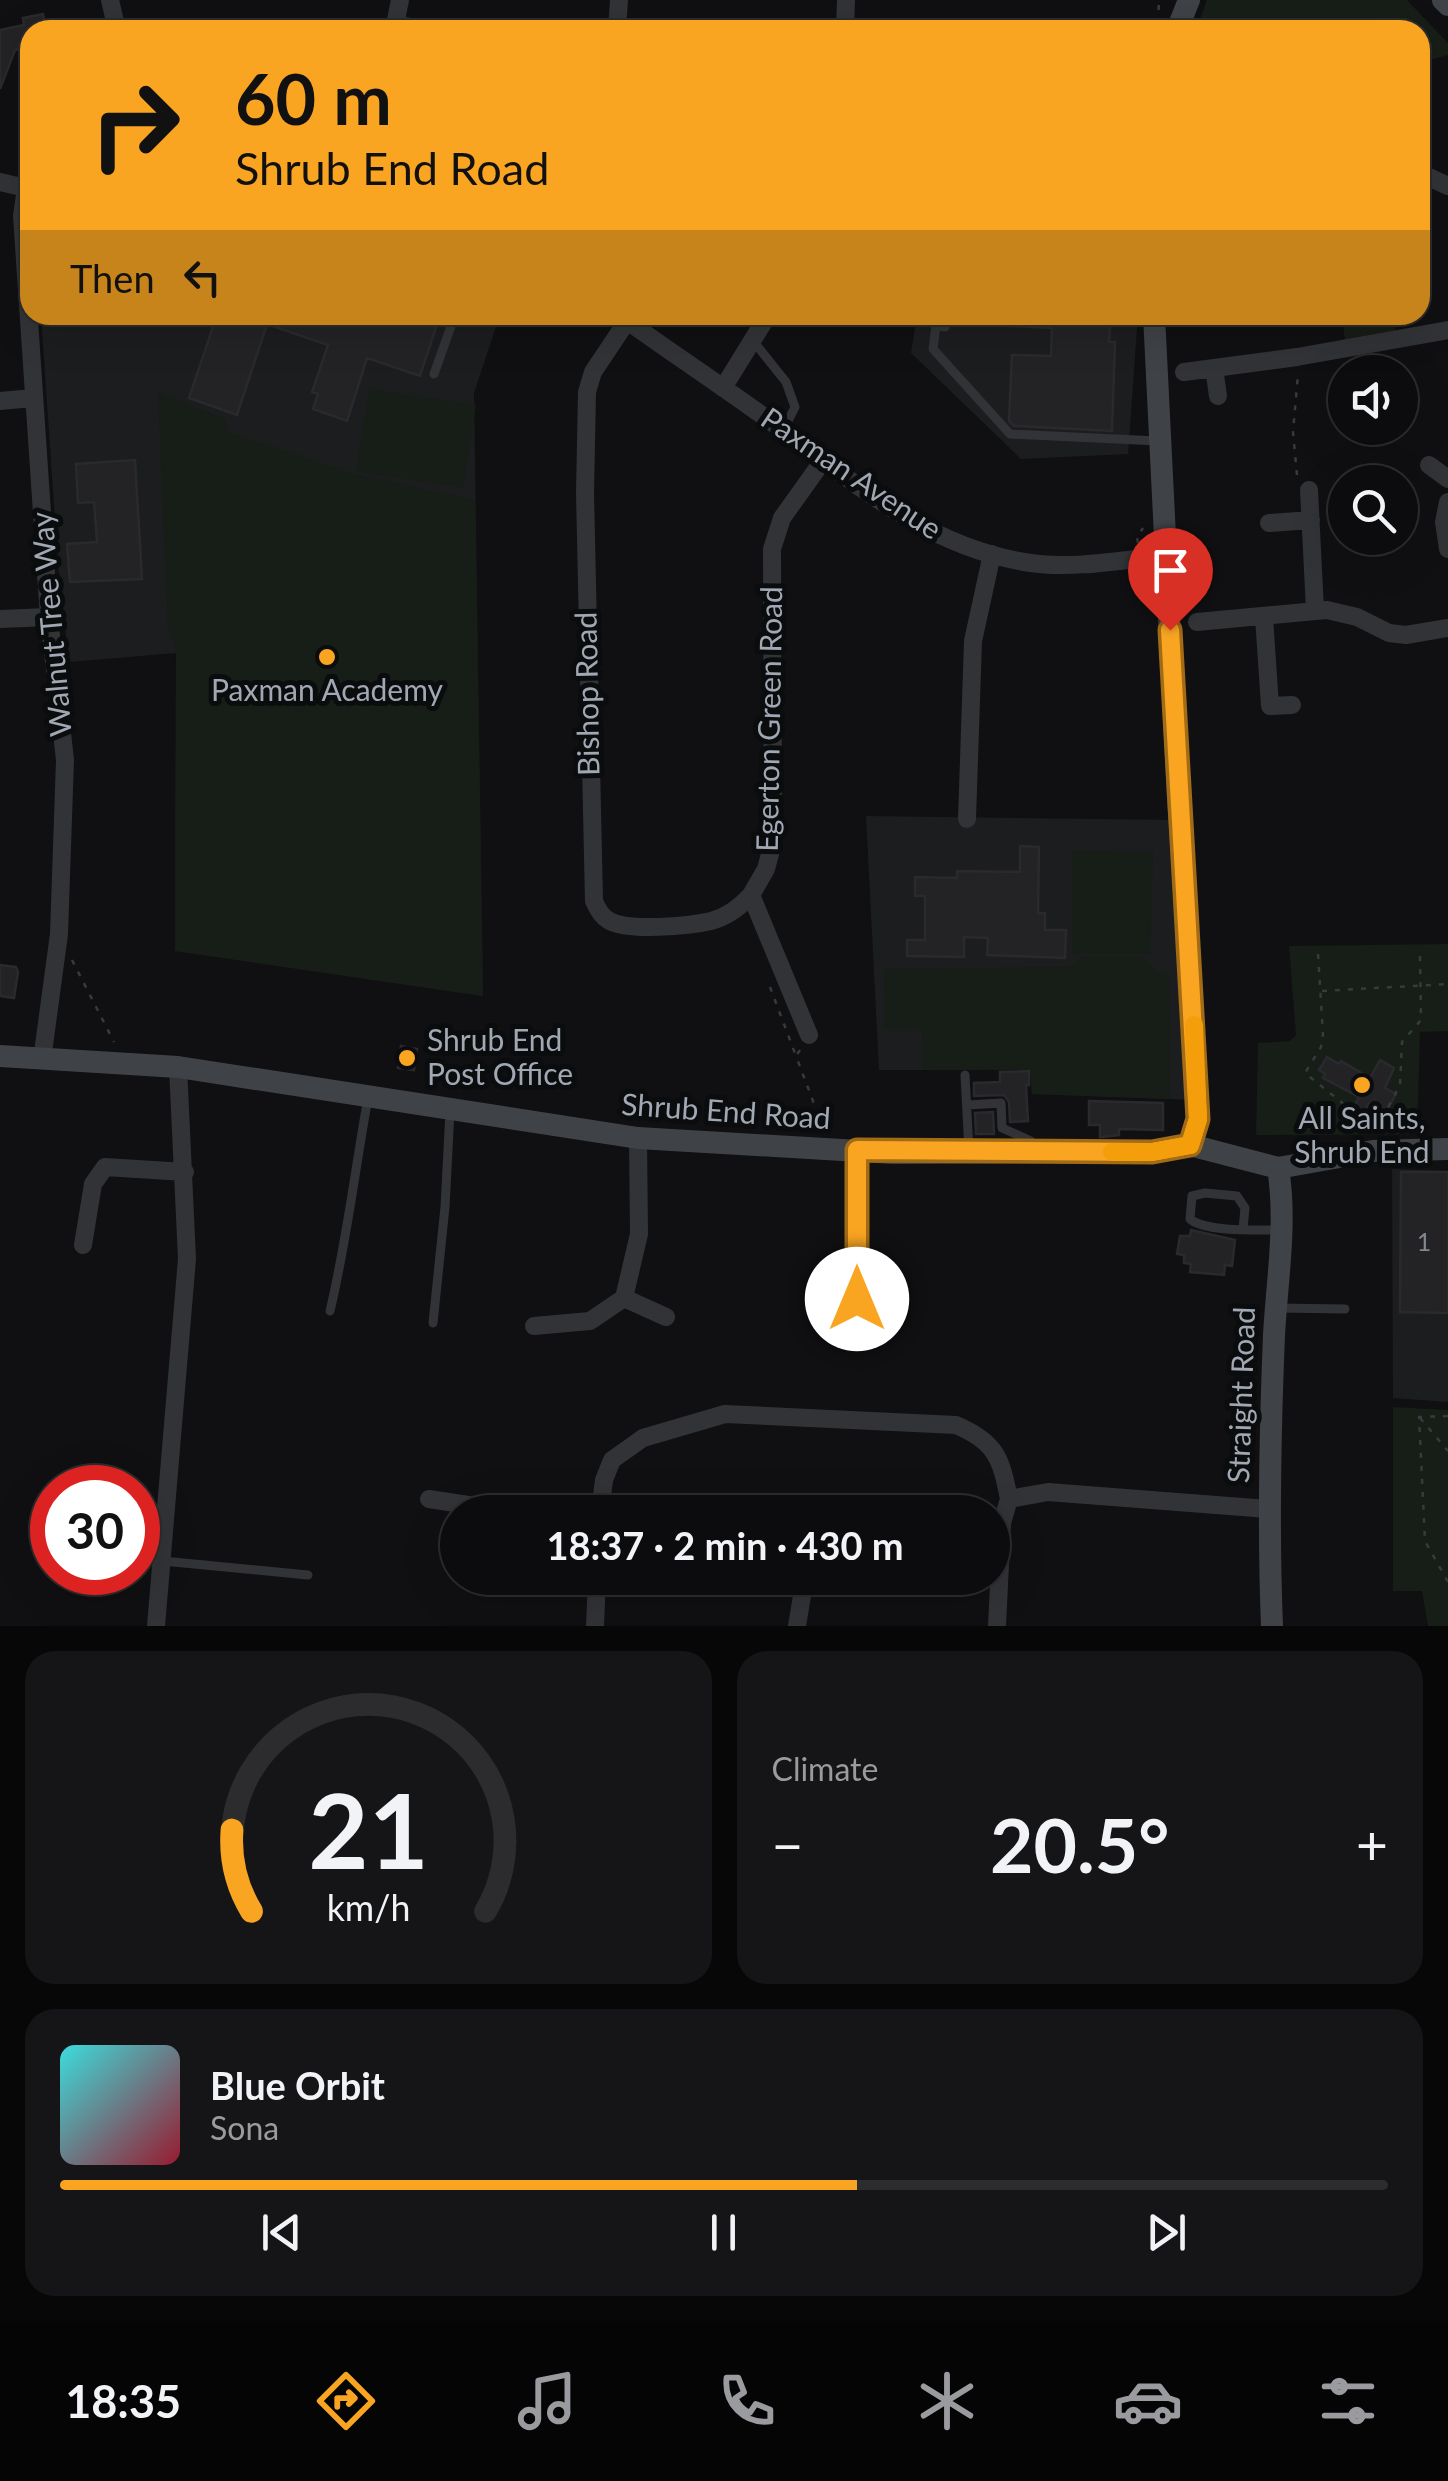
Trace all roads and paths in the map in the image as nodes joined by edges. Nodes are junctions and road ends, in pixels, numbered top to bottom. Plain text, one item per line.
1 (28, 325) edge
2 (452, 325) edge
3 (619, 325) edge
4 (633, 325) edge
5 (763, 325) edge
6 (945, 325) edge
7 (1155, 325) edge
8 (1448, 330) edge
9 (754, 342) junction
10 (1297, 357) junction
11 (1214, 368) junction
12 (1184, 372) dead end
13 (434, 374) dead end
14 (723, 388) junction
15 (1218, 396) dead end
16 (32, 398) junction
17 (0, 401) edge
18 (784, 431) junction
19 (1162, 442) junction
20 (822, 462) junction
21 (1429, 465) dead end
22 (1448, 479) edge
23 (1310, 490) joint
24 (1448, 502) edge
25 (1311, 520) junction
26 (1269, 522) dead end
27 (1448, 549) edge
28 (992, 554) junction
29 (1168, 555) junction
30 (1315, 610) junction
31 (49, 616) junction
32 (1264, 617) junction
33 (0, 619) edge
34 (1447, 621) edge
35 (1197, 622) dead end
36 (1292, 705) dead end
37 (1270, 706) junction
38 (1251, 708) dead end
39 (968, 819) dead end
40 (751, 895) junction
41 (59, 934) junction
42 (1318, 954) dead end
43 (1420, 955) dead end
44 (1448, 984) edge
45 (1420, 986) junction
46 (1320, 991) junction
47 (809, 1035) joint
48 (0, 1056) edge
49 (42, 1060) junction
50 (126, 1066) junction
51 (178, 1067) junction
52 (964, 1075) dead end
53 (368, 1095) junction
54 (966, 1104) junction
55 (450, 1108) junction
56 (638, 1138) junction
57 (1374, 1140) junction
58 (1190, 1145) junction
59 (816, 1149) junction
60 (1448, 1149) edge
61 (857, 1150) junction
62 (969, 1151) junction
63 (1033, 1152) junction
64 (1278, 1168) junction
65 (184, 1172) junction
66 (1242, 1228) junction
67 (1281, 1230) junction
68 (83, 1245) dead end
69 (624, 1298) junction
70 (857, 1299) dead end
71 (1275, 1308) junction
72 (1345, 1309) dead end
73 (330, 1311) dead end
74 (666, 1317) dead end
75 (433, 1324) dead end
76 (534, 1326) dead end
77 (1448, 1416) edge
78 (1419, 1417) junction
79 (1448, 1451) edge
80 (602, 1495) edge
81 (1008, 1495) edge
82 (1010, 1499) edge
83 (428, 1500) dead end
84 (440, 1502) edge
85 (1268, 1509) junction
86 (160, 1560) joint
87 (308, 1575) dead end
88 (1448, 1582) edge
89 (158, 1595) edge
90 (596, 1595) edge
91 (802, 1595) edge
92 (998, 1595) edge
93 (156, 1626) edge
94 (595, 1626) edge
95 (797, 1626) edge
96 (997, 1626) edge
97 (1272, 1626) edge

1 - 16 street, Walnut Tree Way
2 - 13 lane
3 - 40 street, Bishop Road
4 - 14 street, Paxman Avenue
5 - 9 street
6 - 19 lane
7 - 19 main road
8 - 10 street
9 - 14 street
9 - 18 lane
10 - 11 street
10 - 23 path
11 - 12 street
11 - 15 street
14 - 18 street, Paxman Avenue
16 - 17 street
16 - 31 street, Walnut Tree Way
18 - 20 street, Paxman Avenue
19 - 29 main road
20 - 28 street, Paxman Avenue
20 - 40 street, Egerton Green Road
21 - 22 street
23 - 25 street
24 - 27 street
25 - 26 street
25 - 30 street
28 - 29 street, Paxman Avenue
28 - 39 street
29 - 58 main road
30 - 32 street
30 - 34 street
31 - 33 street
31 - 41 street, Walnut Tree Way
32 - 35 street
32 - 37 street
36 - 37 street
37 - 38 street
40 - 47 street, Egerton Green Road
41 - 49 street, Walnut Tree Way
41 - 50 path
42 - 46 path
43 - 45 path
44 - 45 path
45 - 46 path
45 - 57 path
46 - 57 path
47 - 59 path
48 - 49 main road, Shrub End Road
49 - 50 main road, Shrub End Road
50 - 51 main road, Shrub End Road
51 - 53 main road, Shrub End Road
51 - 65 street
52 - 54 lane
53 - 55 main road, Shrub End Road
53 - 73 lane
54 - 62 lane
54 - 63 lane
55 - 56 main road, Shrub End Road
55 - 75 lane
56 - 59 main road, Shrub End Road
56 - 69 street
57 - 60 main road, Shrub End Road
57 - 64 main road, Shrub End Road
58 - 63 main road, Shrub End Road
58 - 64 main road, Shrub End Road
59 - 61 main road, Shrub End Road
61 - 62 main road, Shrub End Road
61 - 70 street
62 - 63 main road, Shrub End Road
64 - 67 main road, Straight Road
65 - 68 street
65 - 86 street
66 - 66 lane
66 - 67 lane
67 - 71 main road, Straight Road
69 - 74 street
69 - 76 street
71 - 72 lane
71 - 85 main road, Straight Road
77 - 78 path
78 - 79 path
78 - 88 path
80 - 81 street
82 - 85 street
83 - 84 street
85 - 97 main road, Straight Road
86 - 87 lane
89 - 93 street
90 - 94 street
91 - 95 street
92 - 96 street

